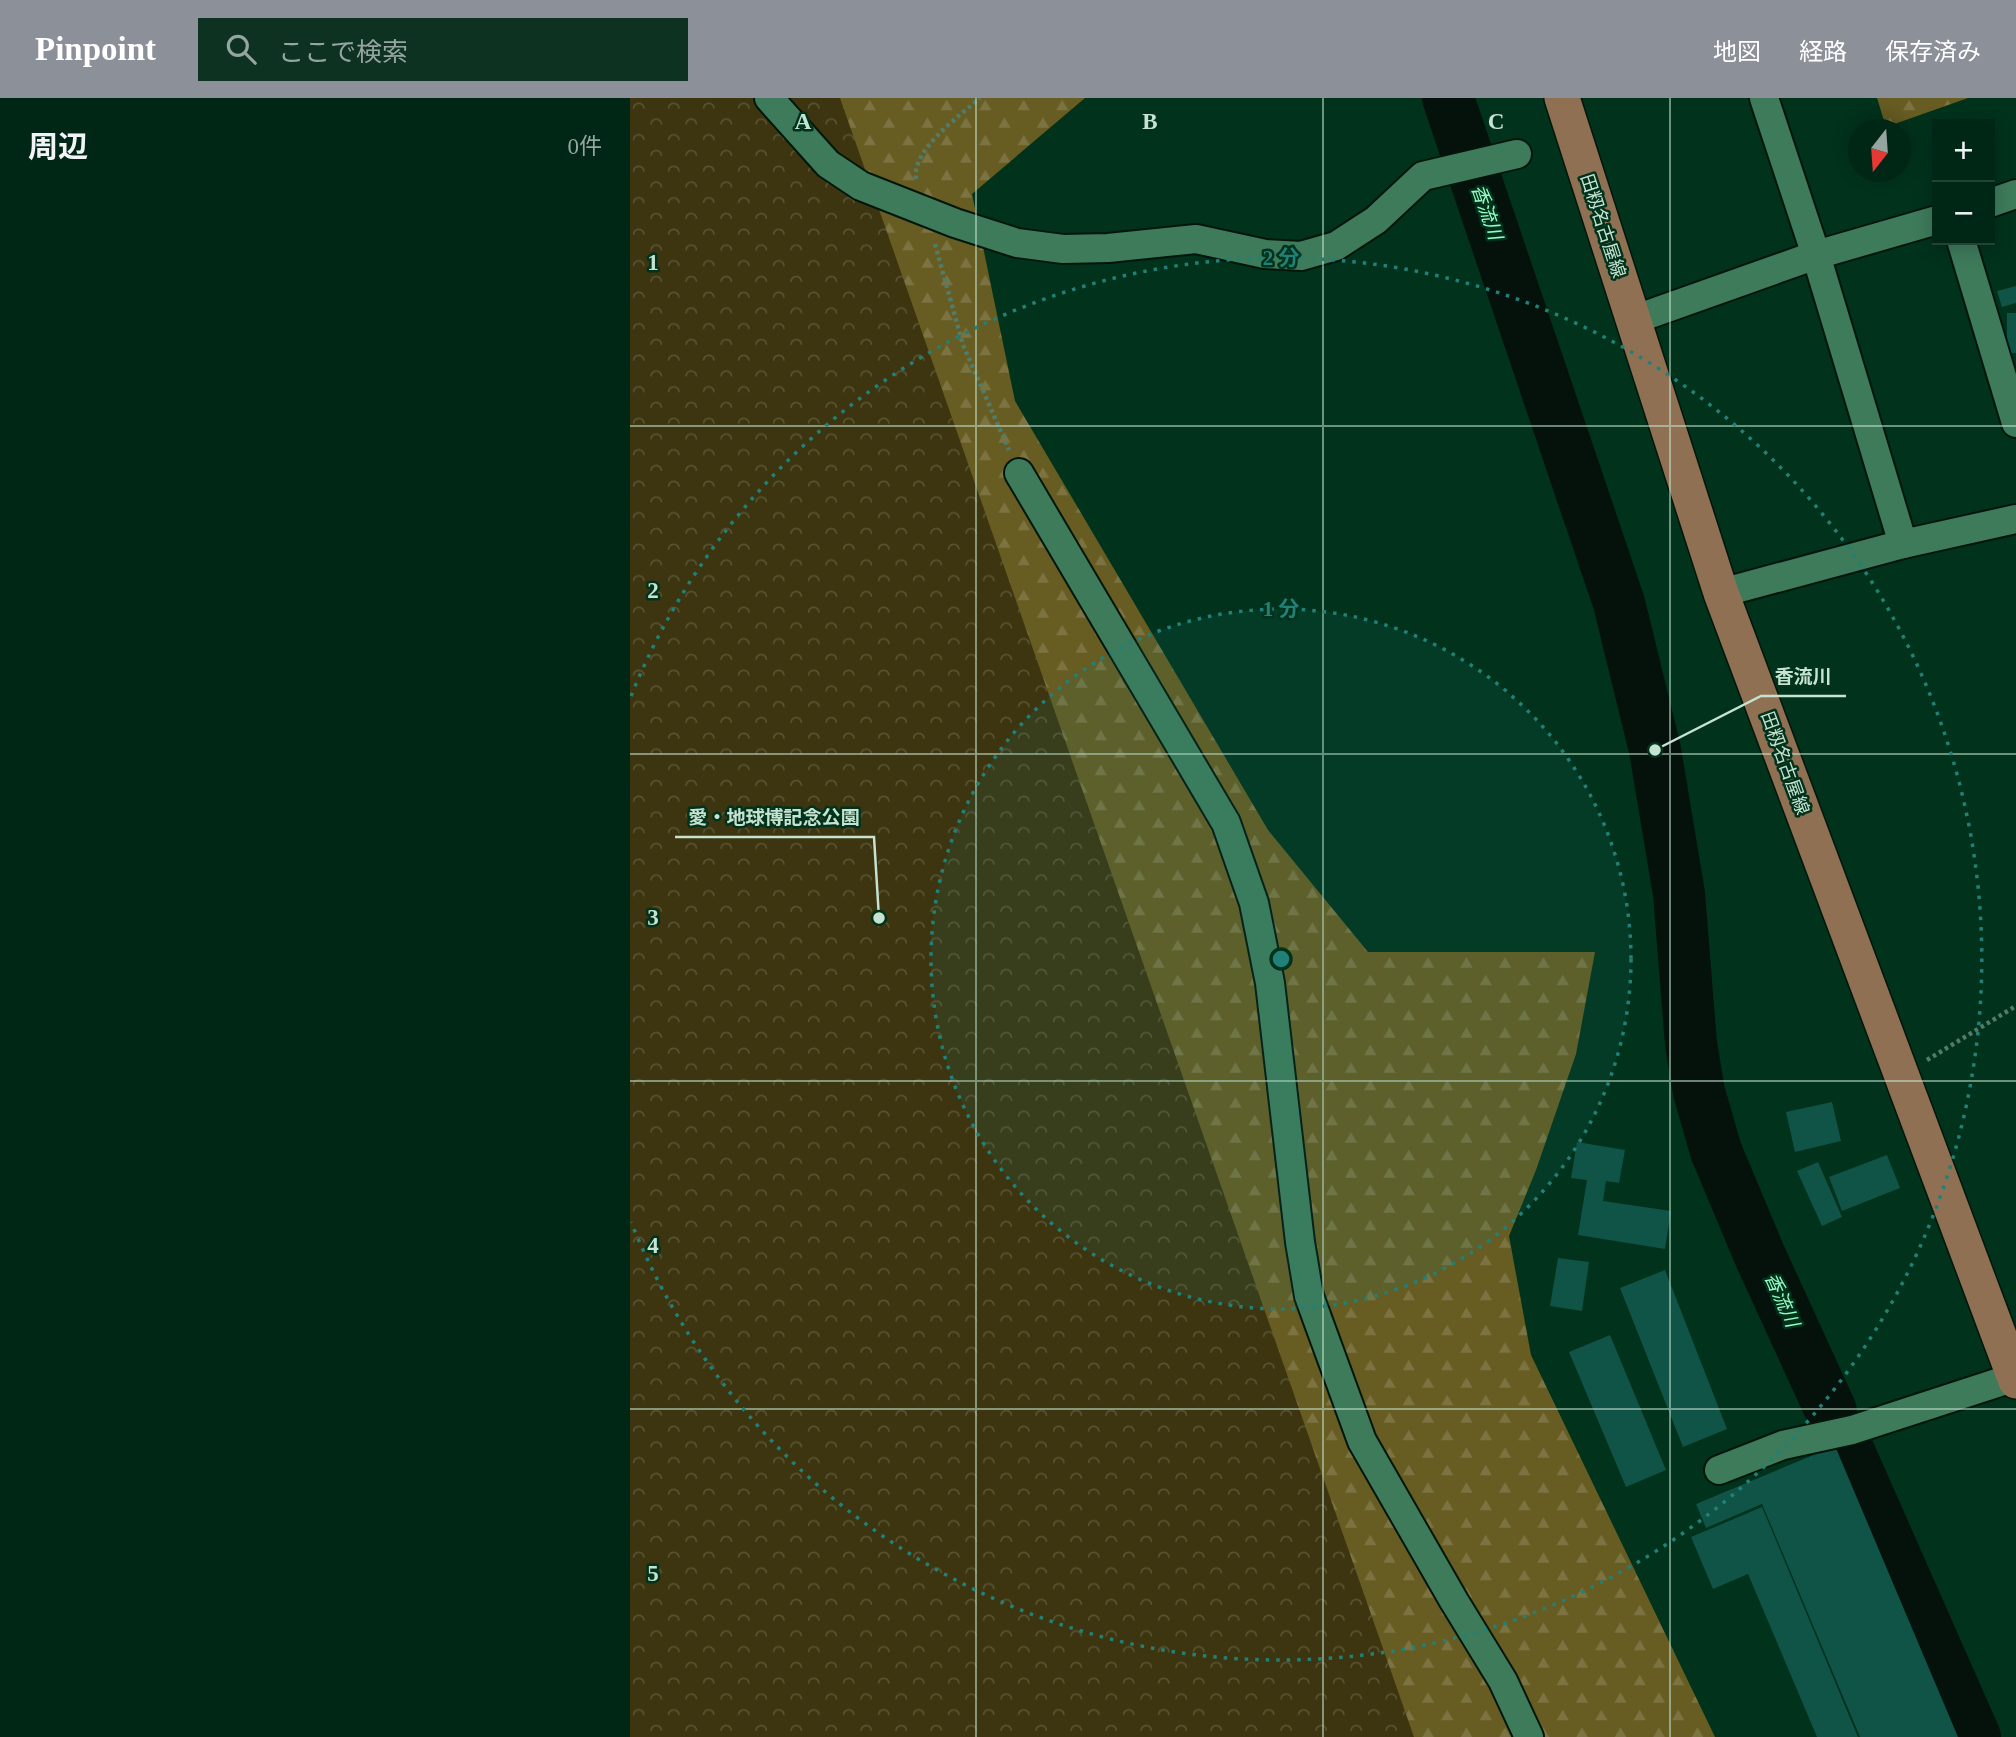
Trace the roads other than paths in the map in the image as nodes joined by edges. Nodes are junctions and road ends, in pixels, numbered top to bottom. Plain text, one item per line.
1 (769, 98) edge
2 (1562, 98) edge
3 (1764, 98) edge
4 (1517, 154) dead end
5 (2016, 194) edge
6 (1995, 201) edge
7 (1932, 221) edge
8 (1963, 245) edge
9 (1816, 254) junction
10 (1633, 320) junction
11 (2016, 423) edge
12 (1019, 473) road end
13 (2016, 519) edge
14 (1903, 544) junction
15 (1721, 593) junction
16 (2015, 1379) edge
17 (1719, 1470) dead end
18 (1529, 1737) edge

1 - 4 street
2 - 10 main road, 田籾名古屋線
3 - 9 street
5 - 6 street
7 - 9 street
8 - 11 street
9 - 10 street
9 - 14 street
10 - 15 main road, 田籾名古屋線
12 - 18 street
13 - 14 street
14 - 15 street
15 - 16 main road, 田籾名古屋線
16 - 17 street

